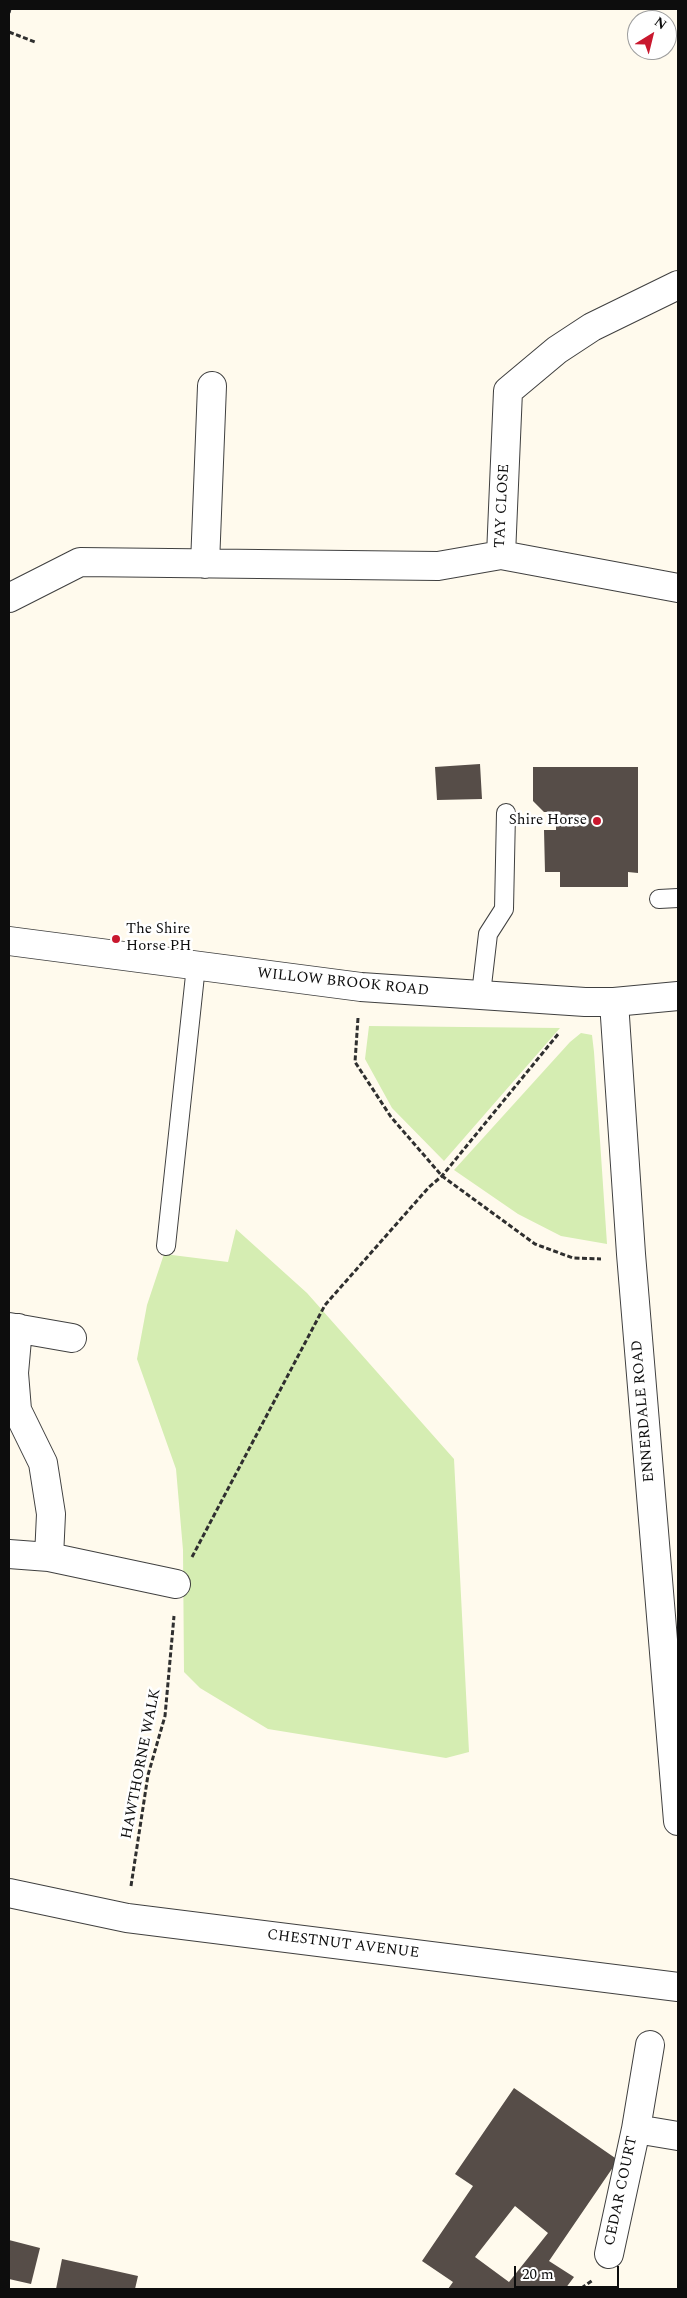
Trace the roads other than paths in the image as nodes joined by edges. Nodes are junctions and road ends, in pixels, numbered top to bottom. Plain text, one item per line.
1 (678, 285) edge
2 (212, 386) dead end
3 (501, 555) junction
4 (205, 564) junction
5 (678, 588) edge
6 (9, 598) edge
7 (506, 812) dead end
8 (678, 898) edge
9 (659, 899) dead end
10 (9, 941) edge
11 (196, 966) junction
12 (481, 994) junction
13 (678, 996) edge
14 (614, 1002) junction
15 (166, 1246) dead end
16 (14, 1327) edge
17 (72, 1338) dead end
18 (9, 1554) edge
19 (49, 1557) junction
20 (668, 1568) edge
21 (176, 1584) road end
22 (678, 1821) edge
23 (9, 1893) edge
24 (678, 1988) edge
25 (650, 2046) dead end
26 (636, 2129) junction
27 (678, 2136) edge
28 (609, 2254) dead end

1 - 3 street, TAY CLOSE
2 - 4 street
3 - 4 street, TAY CLOSE
3 - 5 street
4 - 6 street, TAY CLOSE
7 - 12 lane
8 - 9 lane
10 - 11 street, WILLOW BROOK ROAD
11 - 12 street, WILLOW BROOK ROAD
11 - 15 lane
12 - 14 street, WILLOW BROOK ROAD
13 - 14 street, WILLOW BROOK ROAD
14 - 20 street, ENNERDALE ROAD
16 - 17 street
16 - 19 street
18 - 19 street
19 - 21 street
20 - 22 street, ENNERDALE ROAD
23 - 24 street, CHESTNUT AVENUE
25 - 26 street, CEDAR COURT
26 - 27 street, CEDAR COURT
26 - 28 street, CEDAR COURT

